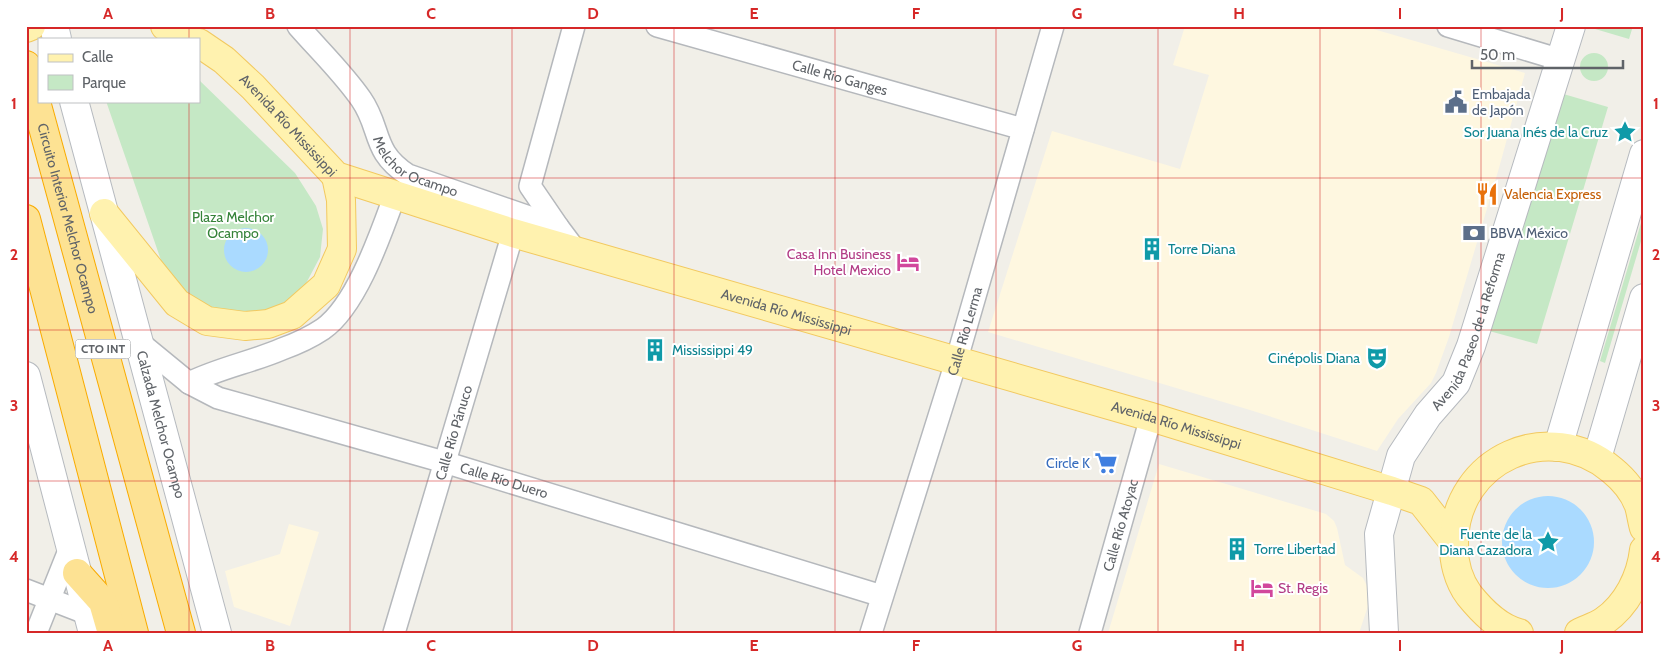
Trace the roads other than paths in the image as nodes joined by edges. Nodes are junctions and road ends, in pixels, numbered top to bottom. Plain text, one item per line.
1 (165, 26) edge
2 (298, 26) edge
3 (574, 26) edge
4 (657, 26) edge
5 (1053, 26) edge
6 (1448, 26) edge
7 (1571, 26) edge
8 (26, 28) edge
9 (53, 30) edge
10 (188, 38) edge
11 (200, 44) edge
12 (1561, 60) junction
13 (26, 65) edge
14 (74, 102) edge
15 (1023, 129) junction
16 (1644, 154) edge
17 (332, 172) junction
18 (395, 195) junction
19 (104, 213) junction
20 (26, 219) edge
21 (558, 227) junction
22 (513, 233) junction
23 (576, 251) junction
24 (1644, 298) edge
25 (139, 342) junction
26 (956, 362) junction
27 (26, 376) edge
28 (189, 383) junction
29 (1151, 417) junction
30 (1558, 447) junction
31 (1597, 458) junction
32 (444, 462) junction
33 (1475, 482) junction
34 (1392, 491) junction
35 (1421, 501) junction
36 (1644, 528) edge
37 (1454, 543) junction
38 (1644, 550) edge
39 (74, 561) junction
40 (26, 590) edge
41 (1636, 595) edge
42 (882, 596) junction
43 (50, 598) junction
44 (91, 623) edge
45 (1507, 630) edge
46 (218, 632) edge
47 (36, 633) edge
48 (112, 633) edge
49 (134, 633) edge
50 (181, 633) edge
51 (394, 633) edge
52 (871, 633) edge
53 (1090, 633) edge
54 (1384, 633) edge
55 (1579, 633) edge

1 - 10 main road
2 - 21 street, Melchor Ocampo
3 - 21 street
4 - 15 street, Calle Río Ganges
5 - 15 street, Calle Río Lerma
6 - 12 street
7 - 12 main road, Avenida Paseo de la Reforma
8 - 9 main road
11 - 17 main road, Avenida Río Mississippi
12 - 34 main road, Avenida Paseo de la Reforma
13 - 50 highway, Circuito Interior Melchor Ocampo / CTO INT
14 - 19 main road, Calzada Melchor Ocampo / CTO INT
15 - 26 street, Calle Río Lerma
16 - 30 main road
17 - 18 main road, Avenida Río Mississippi
17 - 19 main road
18 - 22 main road, Avenida Río Mississippi
18 - 28 street
19 - 25 main road, Calzada Melchor Ocampo / CTO INT
20 - 49 highway, CTO INT
21 - 23 street
22 - 23 main road, Avenida Río Mississippi
22 - 32 street, Calle Río Pánuco
23 - 26 main road, Avenida Río Mississippi
24 - 31 main road
25 - 28 street, Calle Río Duero
25 - 46 main road, Calzada Melchor Ocampo / CTO INT
26 - 29 main road, Avenida Río Mississippi
26 - 42 street, Calle Río Lerma
27 - 39 main road
28 - 32 street, Calle Río Duero
29 - 34 main road, Avenida Río Mississippi
29 - 53 street, Calle Río Atoyac
30 - 31 main road
30 - 33 main road
31 - 36 main road
32 - 42 street, Calle Río Duero
32 - 51 street, Calle Río Pánuco
33 - 35 main road, Avenida Río Mississippi
33 - 37 main road
34 - 35 main road, Avenida Río Mississippi
34 - 54 main road, Avenida Paseo de la Reforma
35 - 37 main road
37 - 45 main road
38 - 41 main road
39 - 43 street
39 - 44 main road
39 - 48 highway
40 - 43 street
41 - 55 main road
42 - 52 street, Calle Río Lerma
43 - 44 street
43 - 47 street

